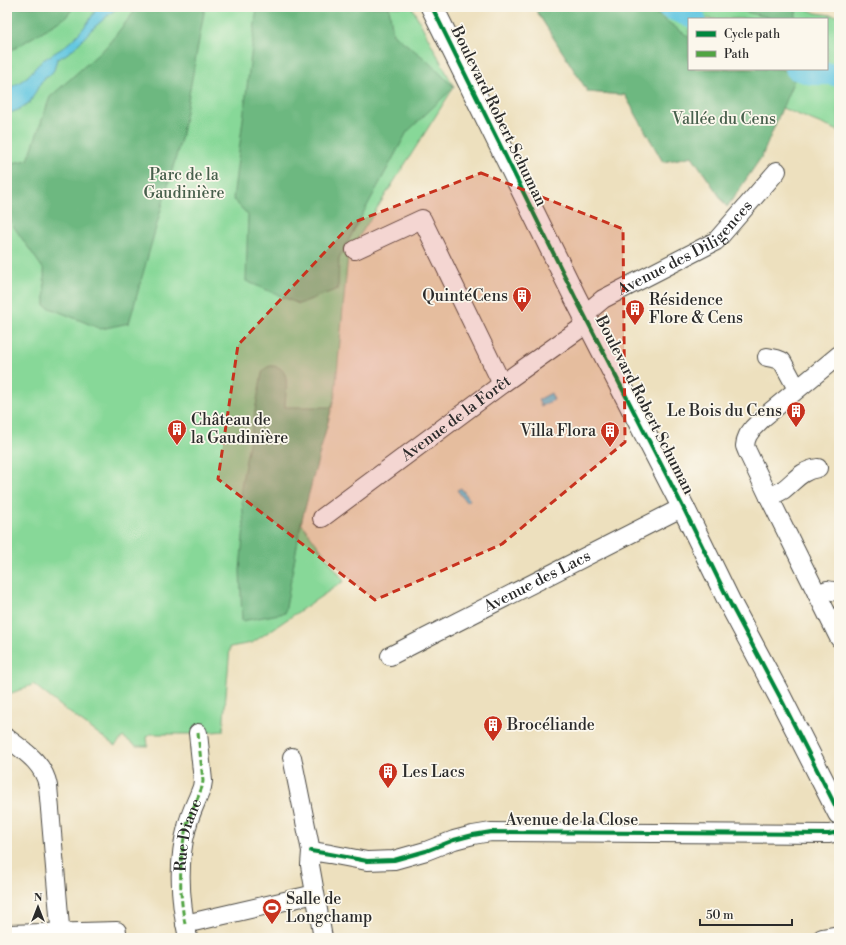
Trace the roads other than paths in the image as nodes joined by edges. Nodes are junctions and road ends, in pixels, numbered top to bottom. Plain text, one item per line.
1 (432, 7) edge
2 (777, 171) dead end
3 (355, 250) dead end
4 (584, 314) junction
5 (839, 355) edge
6 (767, 357) dead end
7 (502, 384) junction
8 (797, 389) junction
9 (818, 468) dead end
10 (769, 497) junction
11 (683, 507) junction
12 (322, 518) dead end
13 (839, 592) edge
14 (818, 594) junction
15 (839, 638) edge
16 (390, 656) dead end
17 (198, 733) dead end
18 (7, 738) edge
19 (292, 757) dead end
20 (839, 813) edge
21 (839, 832) edge
22 (311, 852) junction
23 (315, 894) junction
24 (117, 931) dead end
25 (186, 931) edge
26 (7, 934) edge
27 (60, 935) edge
28 (839, 935) edge
29 (323, 938) edge
30 (822, 938) edge

1 - 4 main road, Boulevard Robert Schuman
2 - 4 street, Avenue des Diligences
3 - 7 street
4 - 7 street, Avenue de la Forêt
4 - 11 main road, Boulevard Robert Schuman
5 - 8 street
6 - 8 street
7 - 12 street, Avenue de la Forêt
8 - 10 street
9 - 10 street
10 - 14 street
11 - 16 street, Avenue des Lacs
11 - 20 main road, Boulevard Robert Schuman
13 - 14 street
14 - 15 street
17 - 25 street, Rue Diane
18 - 27 street
19 - 22 street
21 - 22 street, Avenue de la Close
22 - 23 street
23 - 25 street
23 - 29 street
24 - 27 street
26 - 27 street
28 - 30 street

